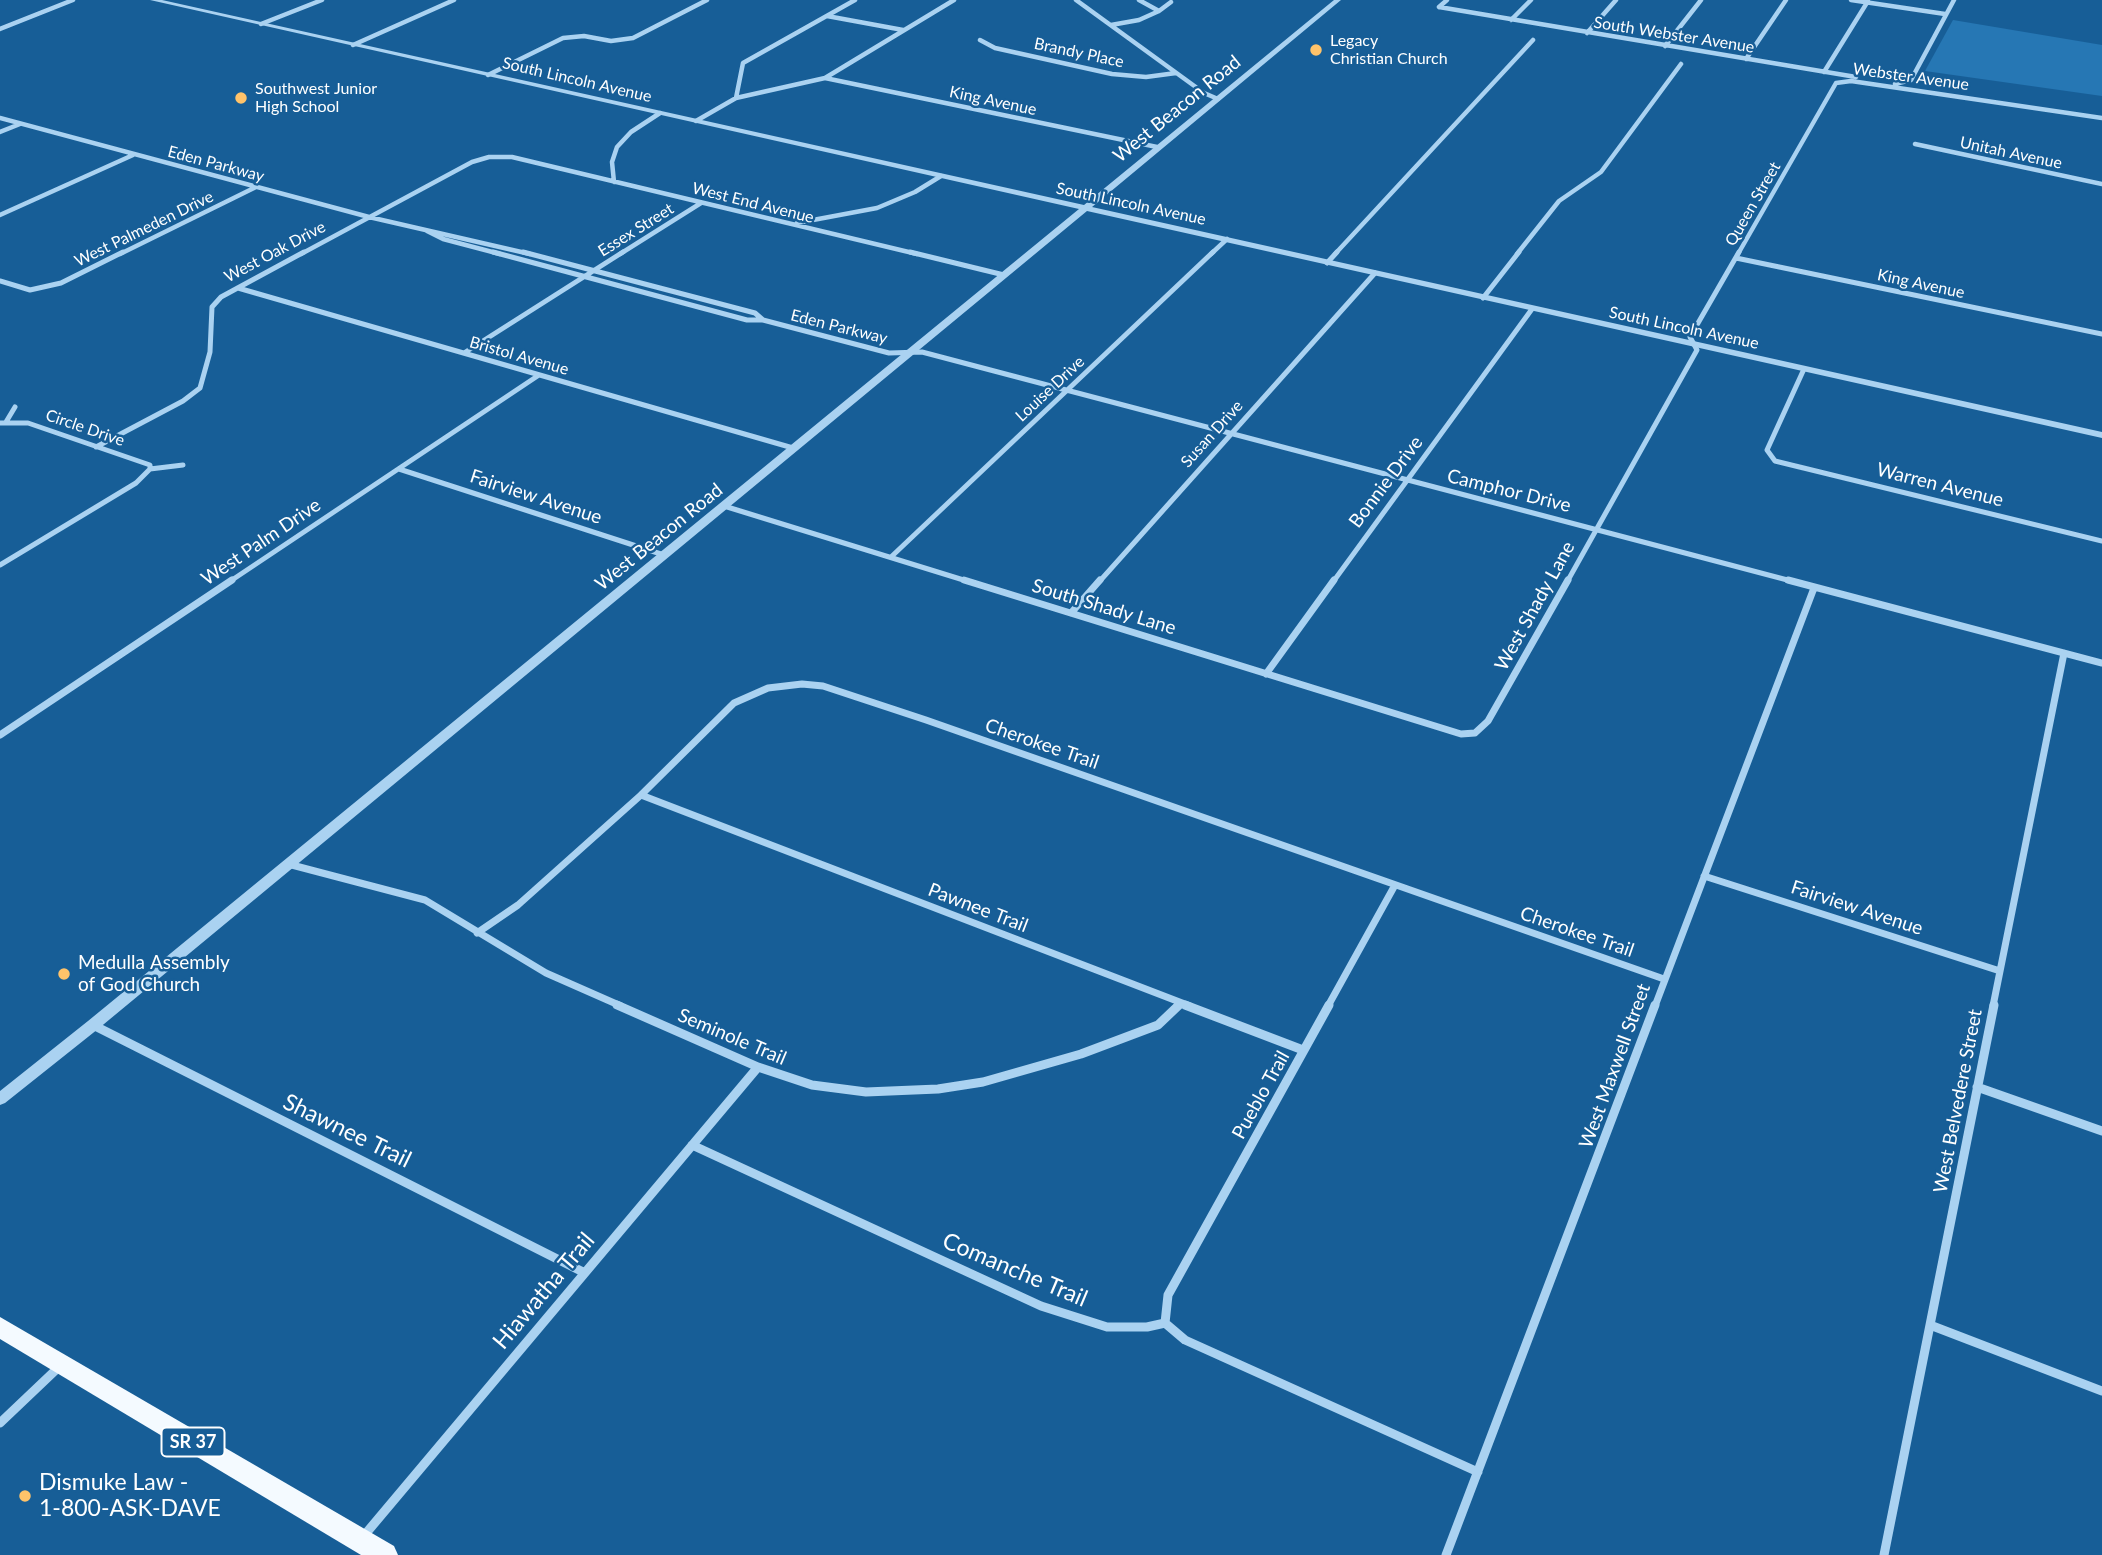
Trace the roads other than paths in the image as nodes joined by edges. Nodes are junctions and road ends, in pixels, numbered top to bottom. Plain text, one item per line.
1 (73, 0) edge
2 (154, 0) edge
3 (322, 0) edge
4 (454, 0) edge
5 (707, 0) edge
6 (855, 0) edge
7 (954, 0) edge
8 (1076, 0) edge
9 (1139, 0) edge
10 (1338, 0) edge
11 (1447, 0) edge
12 (1531, 0) edge
13 (1616, 0) edge
14 (1701, 0) edge
15 (1786, 0) edge
16 (1851, 0) edge
17 (1954, 0) edge
18 (1868, 1) edge
19 (1171, 2) edge
20 (1159, 11) junction
21 (1945, 14) junction
22 (827, 16) junction
23 (1511, 20) junction
24 (261, 24) junction
25 (1111, 25) junction
26 (0, 29) edge
27 (904, 31) junction
28 (1587, 33) junction
29 (980, 40) dead end
30 (1533, 40) dead end
31 (353, 45) junction
32 (1665, 46) junction
33 (1746, 59) junction
34 (1681, 64) dead end
35 (1824, 72) junction
36 (1176, 73) junction
37 (488, 75) junction
38 (825, 78) junction
39 (1842, 81) joint
40 (736, 98) junction
41 (1219, 99) junction
42 (660, 113) junction
43 (0, 118) edge
44 (2102, 118) edge
45 (695, 121) junction
46 (20, 124) junction
47 (0, 132) edge
48 (1915, 144) dead end
49 (1157, 147) junction
50 (135, 154) junction
51 (497, 156) joint
52 (941, 176) junction
53 (614, 181) junction
54 (2102, 184) edge
55 (257, 187) junction
56 (701, 203) junction
57 (1085, 208) junction
58 (0, 215) edge
59 (369, 217) junction
60 (790, 224) junction
61 (427, 231) junction
62 (1227, 239) junction
63 (1736, 258) junction
64 (1327, 263) junction
65 (593, 271) junction
66 (1375, 273) junction
67 (1004, 275) junction
68 (584, 277) junction
69 (0, 281) edge
70 (238, 288) junction
71 (1483, 298) junction
72 (1532, 309) junction
73 (763, 320) junction
74 (2102, 334) edge
75 (1692, 344) junction
76 (464, 353) junction
77 (909, 353) junction
78 (1804, 369) junction
79 (539, 375) junction
80 (1067, 391) junction
81 (15, 407) dead end
82 (3, 423) edge
83 (1231, 434) junction
84 (2102, 435) edge
85 (96, 447) junction
86 (793, 448) junction
87 (183, 465) dead end
88 (150, 469) junction
89 (399, 469) junction
90 (1406, 481) junction
91 (724, 506) junction
92 (1596, 530) junction
93 (2102, 541) edge
94 (664, 555) junction
95 (891, 557) junction
96 (0, 565) edge
97 (1814, 588) junction
98 (1071, 613) junction
99 (2064, 653) junction
100 (2102, 663) edge
101 (1266, 674) junction
102 (1475, 733) joint
103 (0, 736) edge
104 (640, 795) junction
105 (288, 864) junction
106 (1704, 876) junction
107 (1395, 885) junction
108 (477, 933) junction
109 (2000, 971) junction
110 (1664, 979) junction
111 (1180, 1004) junction
112 (93, 1025) junction
113 (1303, 1050) junction
114 (758, 1067) junction
115 (1977, 1087) junction
116 (0, 1098) edge
117 (2102, 1131) edge
118 (692, 1145) junction
119 (583, 1272) junction
120 (1165, 1323) junction
121 (1930, 1325) junction
122 (0, 1327) edge
123 (61, 1364) junction
124 (2102, 1391) edge
125 (0, 1423) edge
126 (1478, 1472) junction
127 (361, 1541) junction
128 (386, 1555) edge
129 (1446, 1555) edge
130 (1884, 1555) edge

1 - 26 street
2 - 24 street, South Lincoln Avenue
3 - 24 street
4 - 31 street
5 - 37 street
6 - 22 street
7 - 27 street
8 - 25 street
9 - 20 street
10 - 41 street, West Beacon Road
11 - 23 street, South Webster Avenue
12 - 23 street
13 - 28 street
14 - 32 street
15 - 33 street
16 - 18 street
17 - 21 street
18 - 21 street
18 - 35 street
19 - 20 street
20 - 25 street
21 - 35 street, South Webster Avenue
22 - 27 street
22 - 40 street
23 - 28 street, South Webster Avenue
24 - 31 street, South Lincoln Avenue
25 - 36 street
27 - 38 street
28 - 32 street, South Webster Avenue
29 - 36 street, Brandy Place
30 - 64 street
31 - 37 street, South Lincoln Avenue
32 - 33 street, South Webster Avenue
33 - 35 street, South Webster Avenue
34 - 71 street
36 - 41 street
37 - 42 street, South Lincoln Avenue
38 - 40 street
38 - 49 street, King Avenue
39 - 44 street, Webster Avenue
39 - 63 street, Queen Street
40 - 45 street
41 - 49 street, West Beacon Road
42 - 45 street, South Lincoln Avenue
42 - 53 street
43 - 46 street, Eden Parkway
45 - 52 street, South Lincoln Avenue
46 - 47 street
46 - 50 street, Eden Parkway
48 - 54 street, Unitah Avenue
49 - 57 street, West Beacon Road
50 - 55 street, Eden Parkway
50 - 58 street
51 - 53 street, West End Avenue
51 - 59 street, West Oak Drive
52 - 57 street, South Lincoln Avenue
52 - 60 street
53 - 56 street, West End Avenue
55 - 59 street, Eden Parkway
55 - 69 street, West Palmeden Drive
56 - 60 street, West End Avenue
56 - 65 street, Essex Street
57 - 62 street, South Lincoln Avenue
57 - 67 street, West Beacon Road
59 - 61 street, Eden Parkway
59 - 70 street, West Oak Drive
60 - 67 street, West End Avenue
61 - 65 street, Eden Parkway
61 - 68 street, Eden Parkway
62 - 64 street, South Lincoln Avenue
62 - 80 street, Louise Drive
63 - 74 street, King Avenue
63 - 75 street, Queen Street
64 - 66 street, South Lincoln Avenue
65 - 68 street, Essex Street
65 - 73 street, Eden Parkway
66 - 71 street, South Lincoln Avenue
66 - 83 street, Susan Drive
67 - 77 street, West Beacon Road
68 - 73 street, Eden Parkway
68 - 76 street
70 - 76 street, Bristol Avenue
70 - 85 street, West Oak Drive
71 - 72 street, South Lincoln Avenue
72 - 75 street, South Lincoln Avenue
72 - 90 street, Bonnie Drive
73 - 77 street, Eden Parkway
75 - 78 street, South Lincoln Avenue
75 - 92 street, West Shady Lane
76 - 79 street, Bristol Avenue
77 - 80 street, Camphor Drive
77 - 86 street, West Beacon Road
78 - 84 street, South Lincoln Avenue
78 - 93 street, Warren Avenue
79 - 86 street, Bristol Avenue
79 - 89 street, West Palm Drive
80 - 83 street, Camphor Drive
80 - 95 street, Louise Drive
81 - 82 street
82 - 85 street, Circle Drive
83 - 90 street, Camphor Drive
83 - 98 street, Susan Drive
85 - 88 street, Circle Drive
86 - 91 street, West Beacon Road
87 - 88 street
88 - 96 street
89 - 94 street, Fairview Avenue
89 - 103 street, West Palm Drive
90 - 92 street, Camphor Drive
90 - 101 street, Bonnie Drive
91 - 94 street, West Beacon Road
91 - 95 street, South Shady Lane
92 - 97 street, Camphor Drive
92 - 102 street, West Shady Lane
94 - 105 street, West Beacon Road
95 - 98 street, South Shady Lane
97 - 99 street, Camphor Drive
97 - 106 street, West Maxwell Street
98 - 101 street, South Shady Lane
99 - 100 street, Camphor Drive
99 - 109 street, West Belvedere Street
101 - 102 street, South Shady Lane
104 - 107 street, Cherokee Trail
104 - 108 street, Cherokee Trail
104 - 111 street, Pawnee Trail
105 - 108 street, Seminole Trail
105 - 112 street, West Beacon Road
106 - 109 street, Fairview Avenue
106 - 110 street, West Maxwell Street
107 - 110 street, Cherokee Trail
107 - 113 street, Pueblo Trail
108 - 114 street, Seminole Trail
109 - 115 street, West Belvedere Street
110 - 126 street, West Maxwell Street
111 - 113 street, Pawnee Trail
111 - 114 street, Seminole Trail
112 - 116 street, West Beacon Road
112 - 119 street, Shawnee Trail
113 - 120 street, Pueblo Trail
114 - 118 street, Hiawatha Trail
115 - 117 street
115 - 121 street, West Belvedere Street
118 - 119 street, Hiawatha Trail
118 - 120 street, Comanche Trail
119 - 127 street, Hiawatha Trail
120 - 126 street
121 - 124 street
121 - 130 street, West Belvedere Street
122 - 123 main road, SR 37
123 - 125 street
123 - 127 main road, SR 37
126 - 129 street, West Maxwell Street
127 - 128 main road, SR 37

